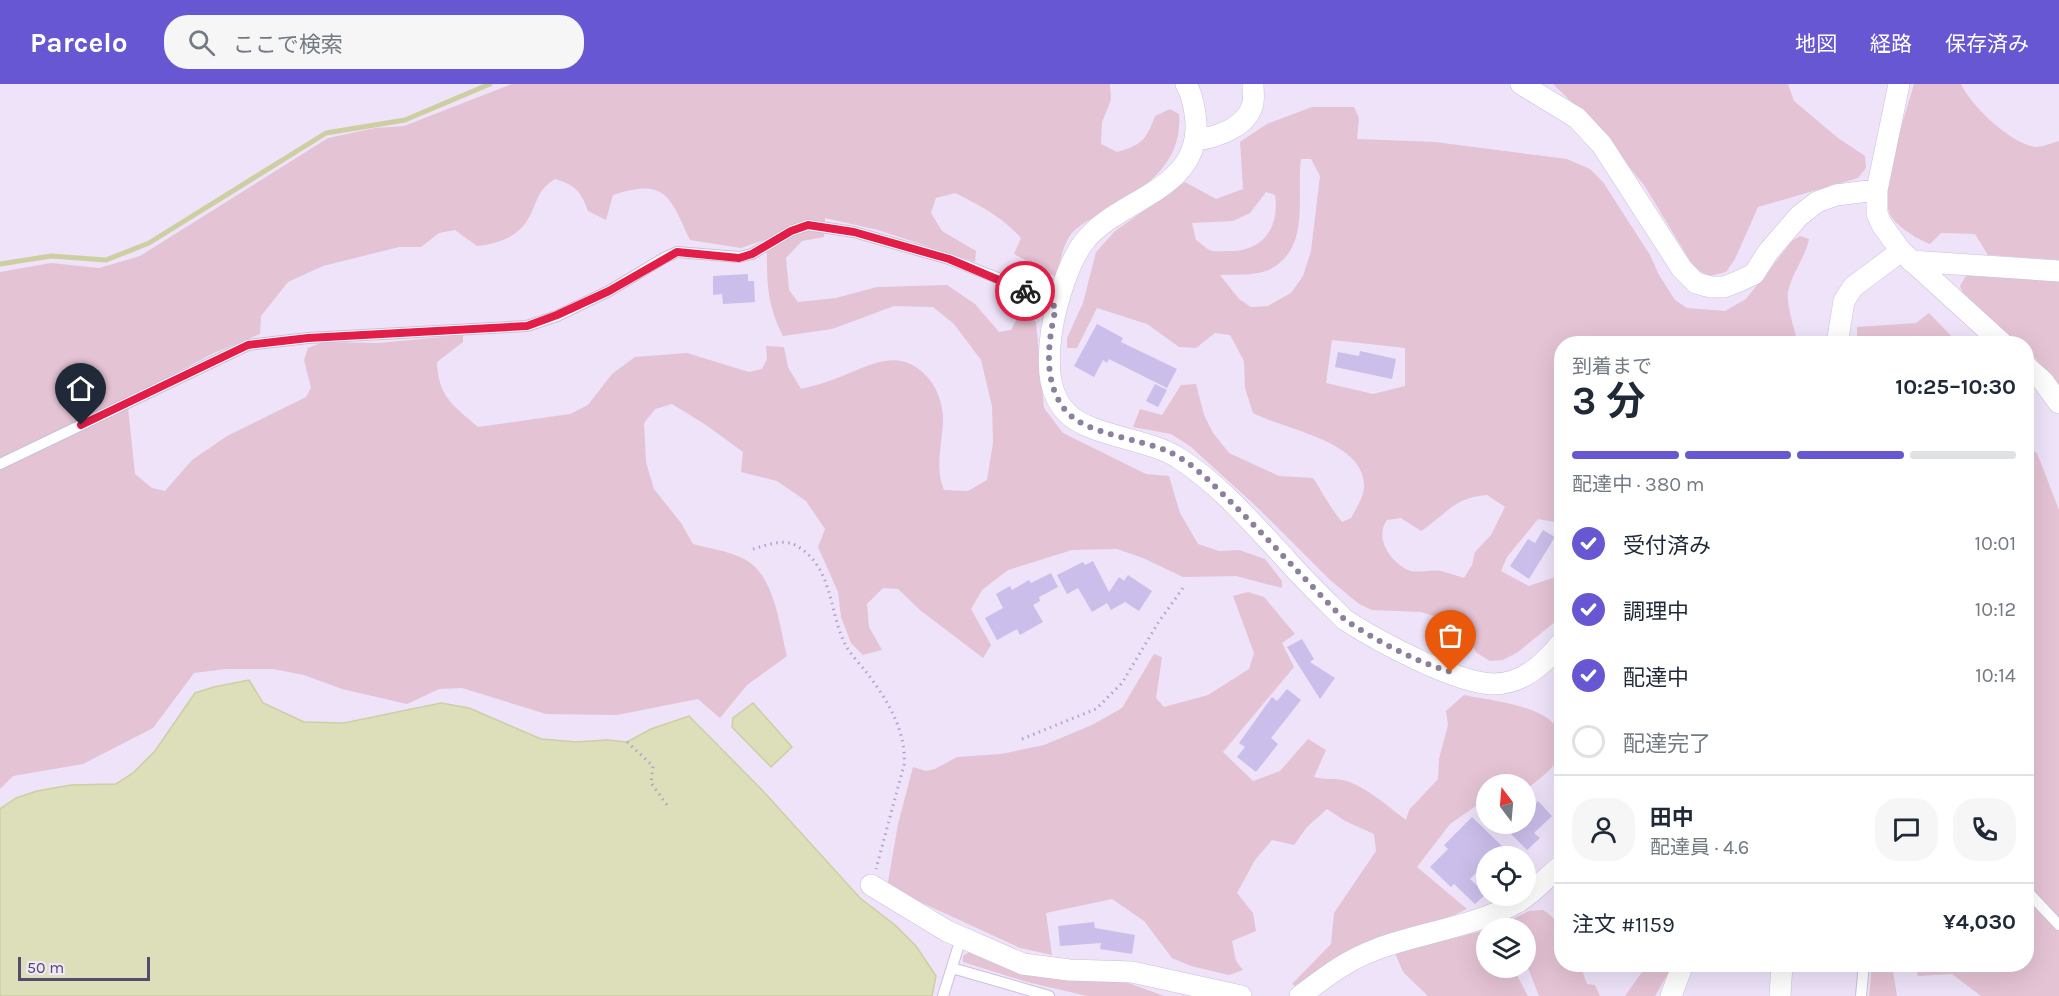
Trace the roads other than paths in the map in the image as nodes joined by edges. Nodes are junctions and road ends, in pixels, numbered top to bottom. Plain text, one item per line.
1 (1186, 84) edge
2 (1253, 84) edge
3 (1521, 84) edge
4 (1899, 84) edge
5 (1197, 140) junction
6 (1877, 190) junction
7 (1906, 256) junction
8 (2059, 271) edge
9 (1056, 307) junction
10 (1838, 336) edge
11 (1994, 336) edge
12 (2034, 373) edge
13 (2059, 403) edge
14 (0, 464) edge
15 (1554, 652) edge
16 (1554, 872) edge
17 (871, 885) road end
18 (2034, 898) edge
19 (2059, 925) edge
20 (961, 938) junction
21 (952, 968) junction
22 (1680, 972) edge
23 (1782, 972) edge
24 (1863, 972) edge
25 (943, 996) edge
26 (1049, 996) edge
27 (1241, 996) edge
28 (1300, 996) edge
29 (1671, 996) edge
30 (1780, 996) edge
31 (1861, 996) edge

1 - 5 street
2 - 5 street
3 - 6 street
4 - 6 street
5 - 9 street
6 - 7 street
7 - 8 street
7 - 10 street
7 - 11 street
9 - 14 lane
9 - 15 street
12 - 13 street
16 - 28 street
17 - 20 street
18 - 19 lane
20 - 21 lane
20 - 27 street
21 - 25 lane
21 - 26 lane
22 - 29 street
23 - 30 street
24 - 31 lane

